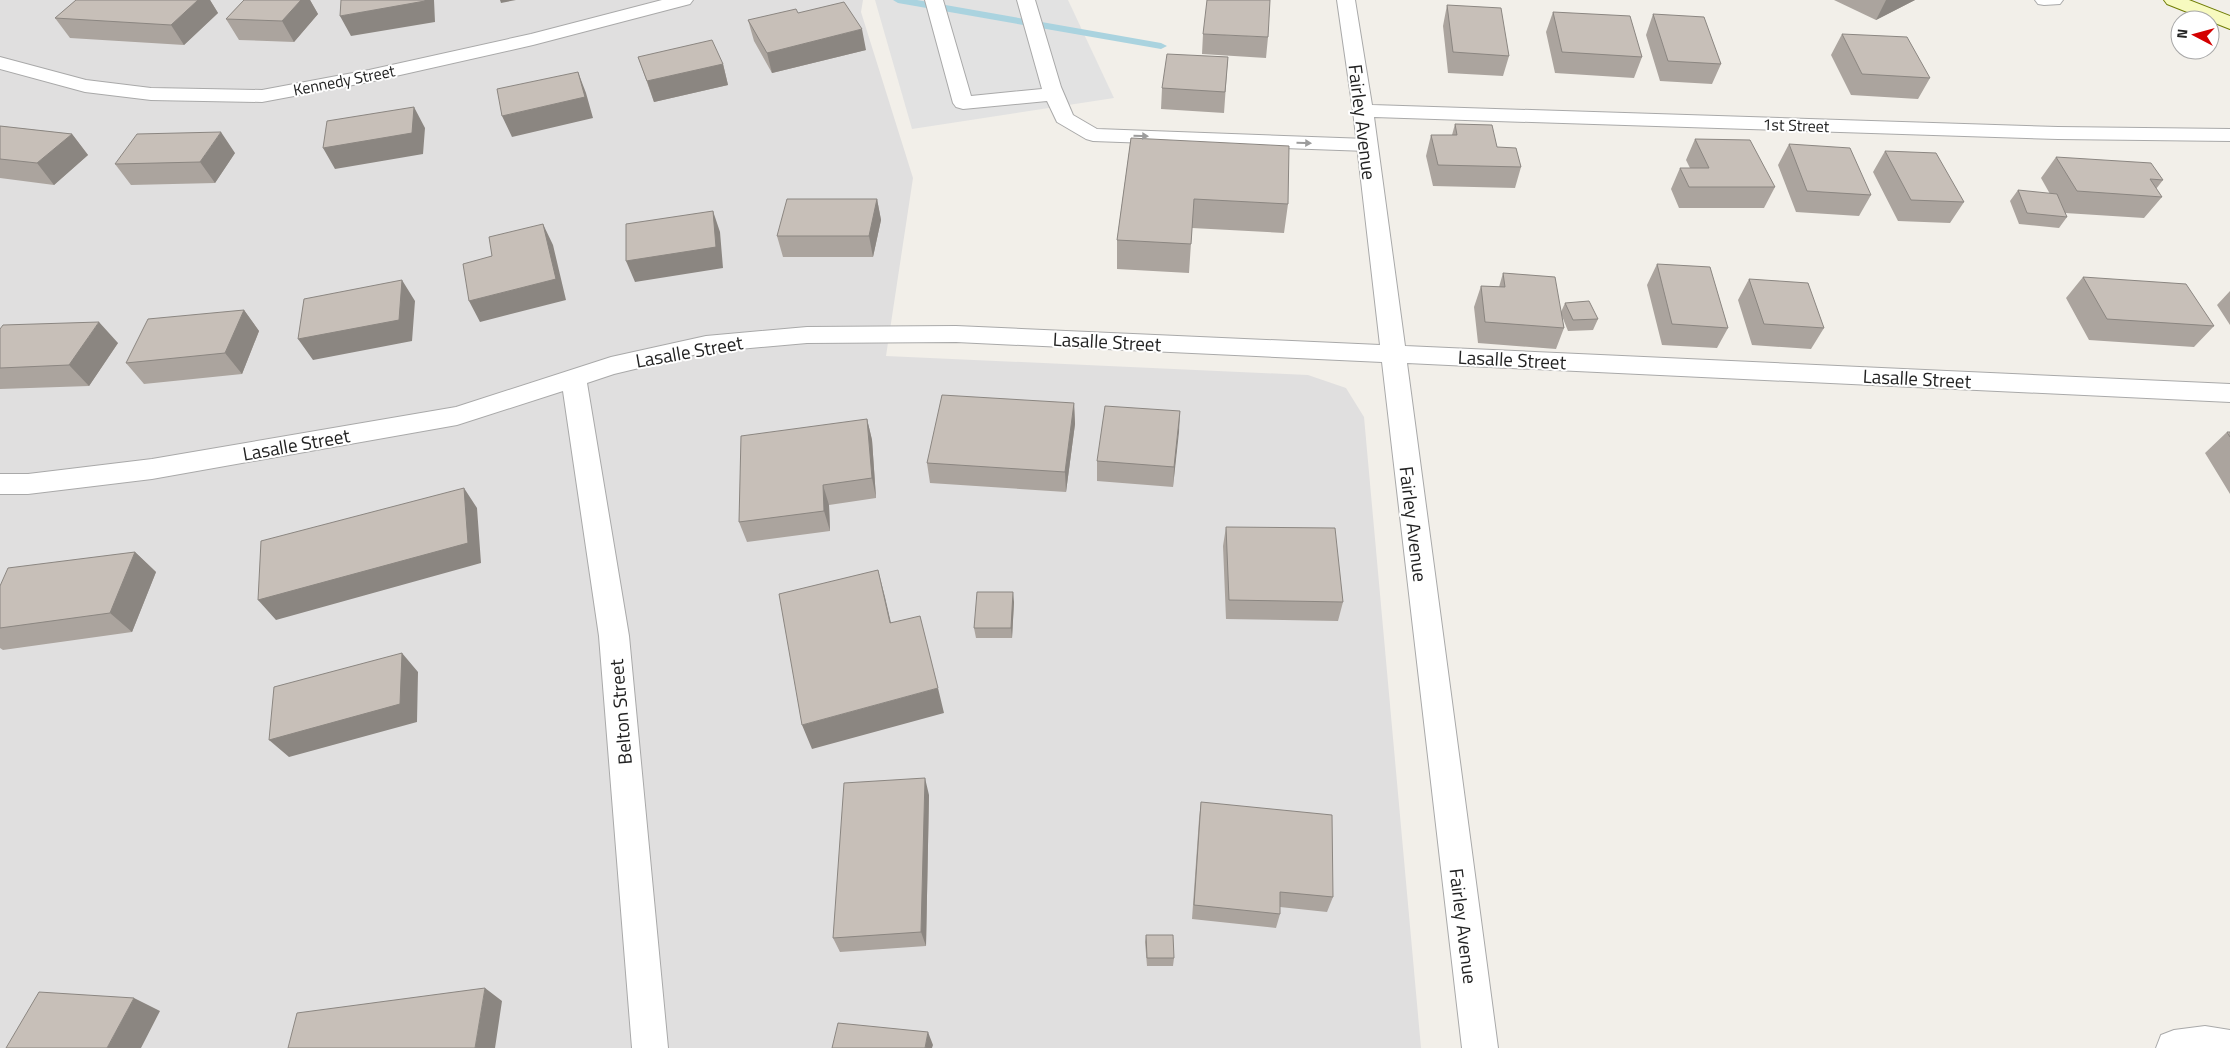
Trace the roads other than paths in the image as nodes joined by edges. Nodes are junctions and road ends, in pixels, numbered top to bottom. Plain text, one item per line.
1 (684, 0) edge
2 (934, 0) edge
3 (1026, 0) edge
4 (1346, 0) edge
5 (2044, 0) edge
6 (2054, 0) edge
7 (2173, 0) edge
8 (2230, 23) edge
9 (0, 63) edge
10 (1054, 94) junction
11 (1363, 111) junction
12 (2230, 135) edge
13 (1367, 145) junction
14 (1392, 354) junction
15 (574, 378) junction
16 (2230, 393) edge
17 (0, 484) edge
18 (650, 1048) edge
19 (1480, 1048) edge
20 (2174, 1048) edge
21 (2230, 1048) edge

1 - 9 street, Kennedy Street
2 - 10 street
3 - 10 street
4 - 11 street, Fairley Avenue
5 - 6 street
7 - 8 main road
10 -> 13 street
11 - 12 street, 1st Street
11 - 13 street, Fairley Avenue
13 - 14 street, Fairley Avenue
14 - 15 street, Lasalle Street
14 - 16 street, Lasalle Street
14 - 19 street, Fairley Avenue
15 - 17 street, Lasalle Street
15 - 18 street, Belton Street
20 - 21 street

